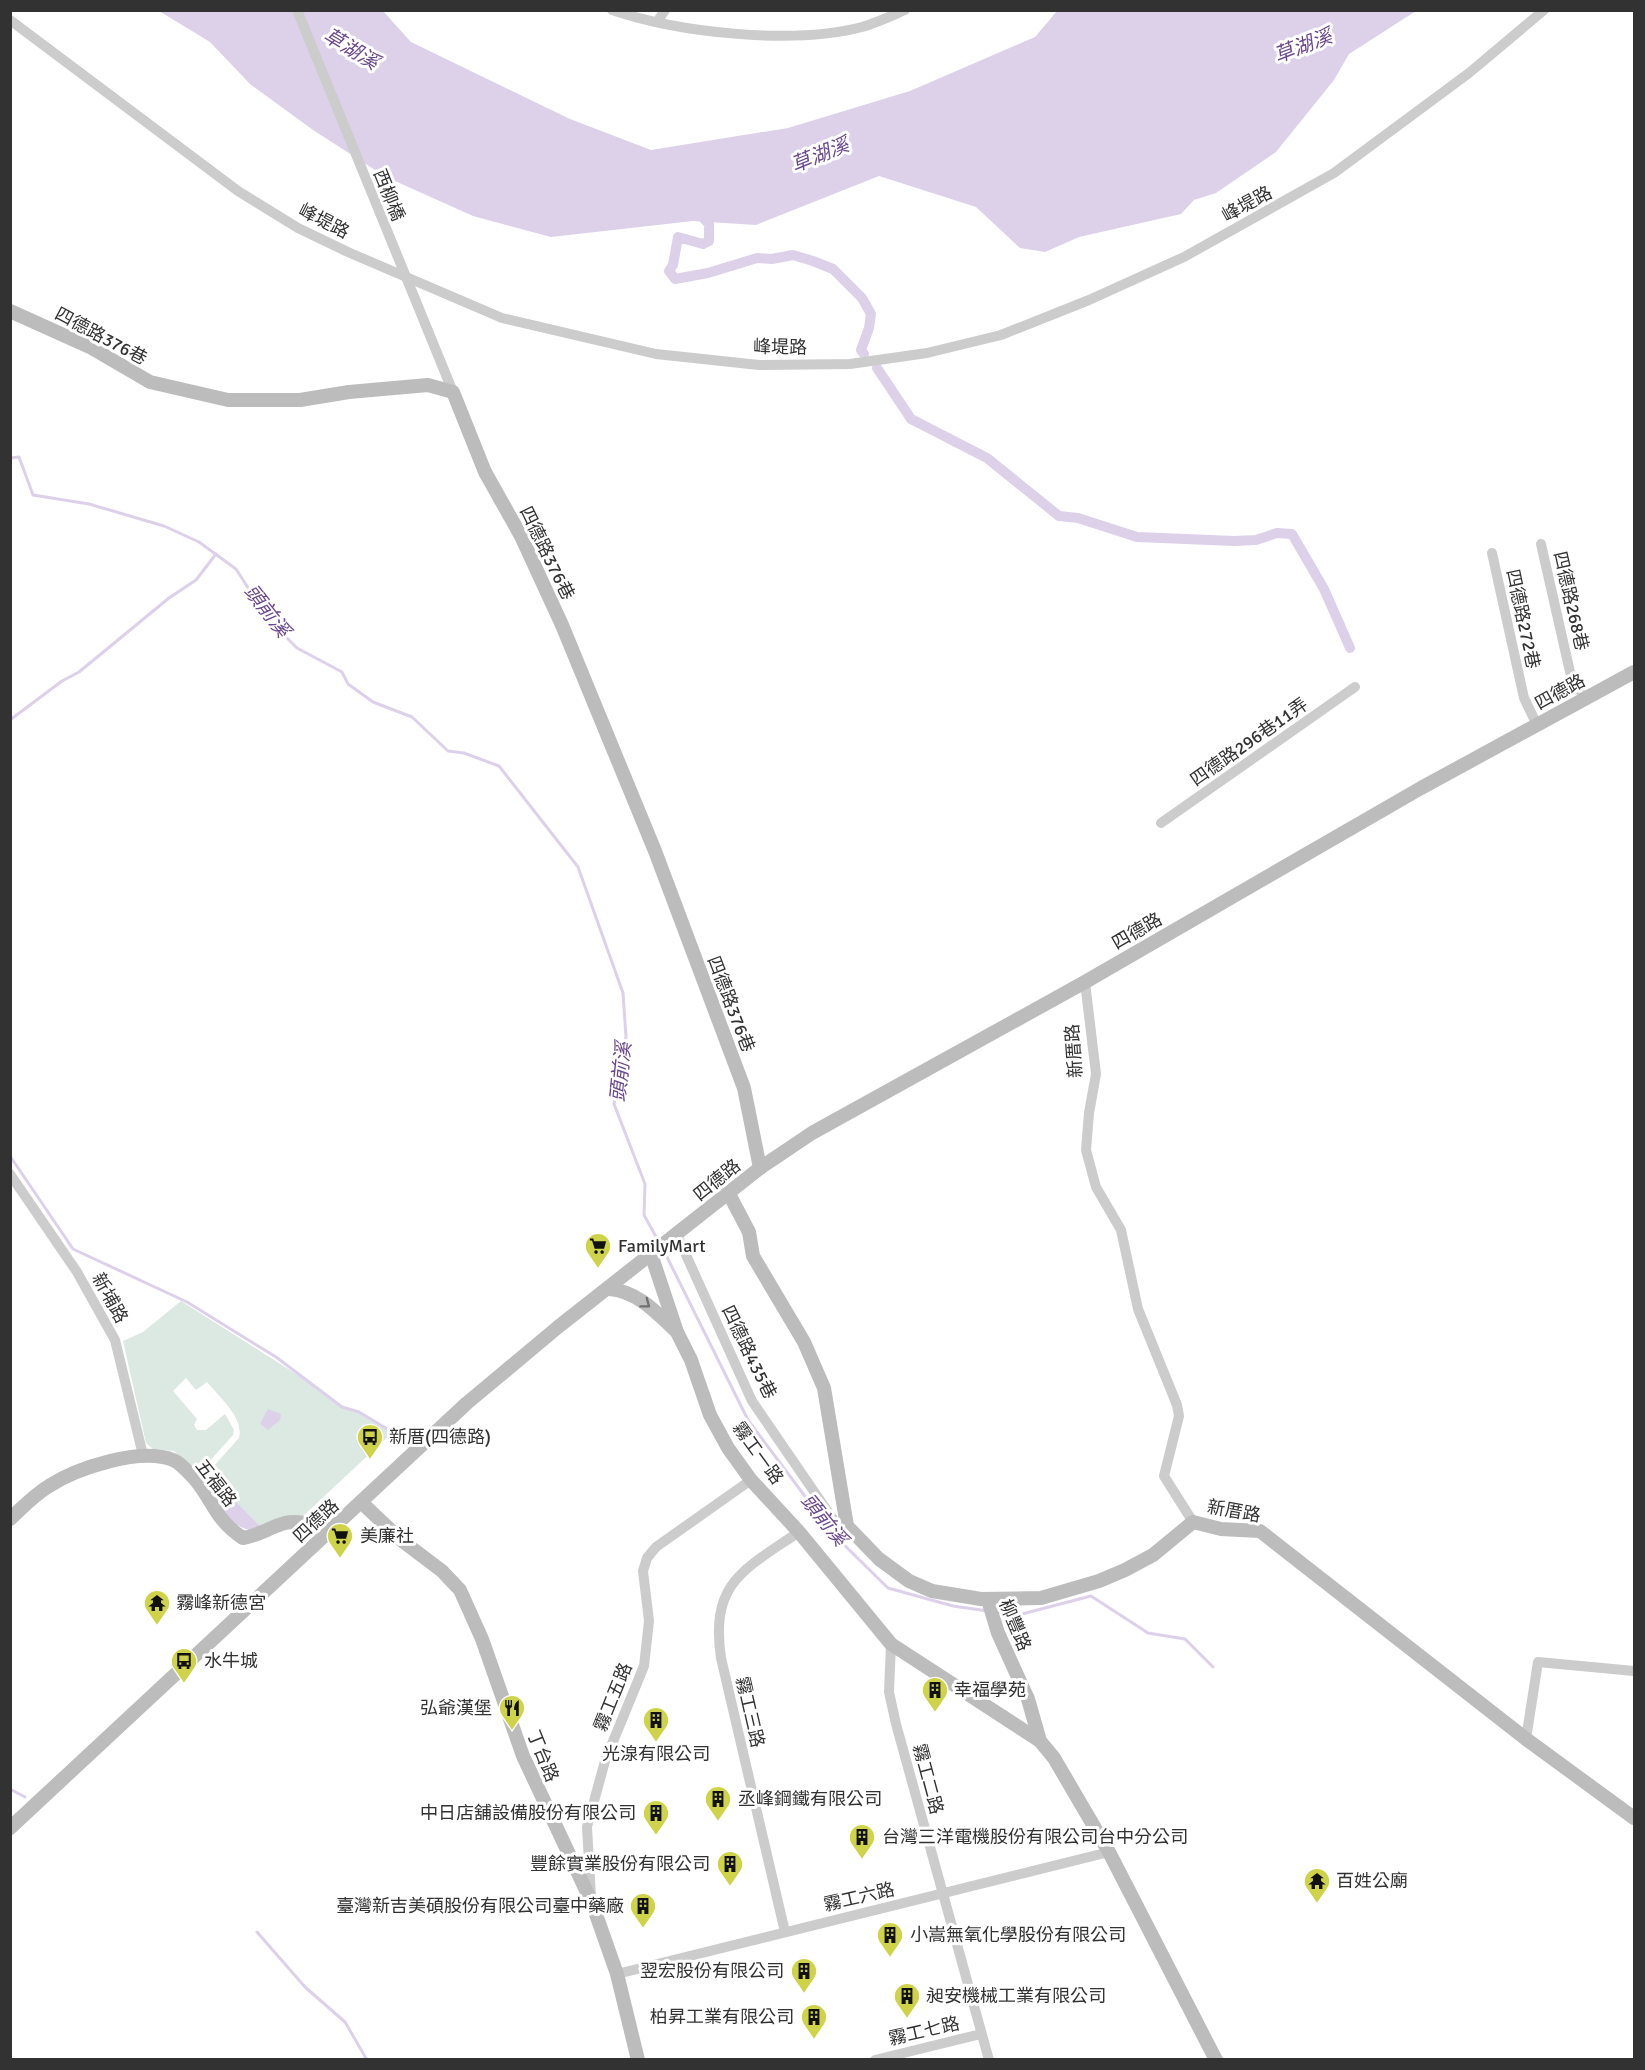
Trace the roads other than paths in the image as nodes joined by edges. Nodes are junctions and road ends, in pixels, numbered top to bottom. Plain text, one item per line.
1 (297, 10) edge
2 (612, 10) edge
3 (665, 10) edge
4 (905, 10) edge
5 (1544, 10) edge
6 (10, 20) edge
7 (657, 22) junction
8 (407, 276) junction
9 (10, 311) edge
10 (453, 392) junction
11 (1541, 544) dead end
12 (1492, 553) dead end
13 (1635, 672) edge
14 (1355, 687) dead end
15 (1585, 699) junction
16 (1537, 725) junction
17 (1161, 824) dead end
18 (1085, 982) junction
19 (760, 1168) junction
20 (10, 1174) edge
21 (729, 1194) junction
22 (674, 1238) junction
23 (653, 1252) junction
24 (609, 1289) junction
25 (677, 1332) junction
26 (143, 1455) junction
27 (752, 1480) junction
28 (361, 1502) junction
29 (10, 1519) edge
30 (1192, 1522) junction
31 (847, 1526) junction
32 (333, 1530) junction
33 (799, 1532) junction
34 (988, 1600) junction
35 (891, 1644) junction
36 (1635, 1671) edge
37 (1526, 1739) junction
38 (1040, 1741) junction
39 (1635, 1818) edge
40 (10, 1828) edge
41 (1109, 1852) junction
42 (943, 1894) junction
43 (592, 1904) junction
44 (785, 1932) junction
45 (617, 1974) junction
46 (981, 2034) junction
47 (638, 2060) edge
48 (875, 2060) edge
49 (989, 2060) edge
50 (1216, 2060) edge

1 - 8 street, 西柳橋
2 - 7 street
3 - 7 street
4 - 7 street
5 - 8 street, 峰堤路
6 - 8 street, 峰堤路
8 - 10 street, 西柳橋
9 - 10 street, 四德路376巷
10 - 19 street, 四德路376巷
11 - 15 street, 四德路268巷
12 - 16 street, 四德路272巷
13 - 15 street, 四德路
14 - 17 street, 四德路296巷11弄
15 - 16 street, 四德路
16 - 18 street, 四德路
18 - 19 street, 四德路
18 - 30 street, 新厝路
19 - 21 street, 四德路
20 - 26 street, 新埔路
21 - 22 street, 四德路
21 - 31 street
22 - 23 street, 四德路
22 - 31 street, 四德路435巷
23 - 24 street, 四德路
23 - 25 street, 霧工一路
24 -> 25 street
24 - 28 street, 四德路
25 - 27 street, 霧工一路
26 - 29 street, 五福路
26 - 32 street, 五福路
27 - 33 street, 霧工一路
27 - 43 street, 霧工五路
28 - 32 street, 四德路
28 - 43 street, 丁台路
30 - 34 street
30 - 37 street, 新厝路
31 - 34 street, 柳豐路
32 - 40 street, 四德路
33 - 35 street, 霧工一路
33 - 44 street, 霧工三路
34 - 38 street, 柳豐路
35 - 38 street, 霧工一路
35 - 42 street, 霧工二路
36 - 37 street
37 - 39 street, 新厝路
38 - 41 street, 柳豐路
41 - 42 street, 霧工六路
41 - 50 street, 柳豐路
42 - 44 street, 霧工六路
42 - 46 street, 霧工二路
43 - 45 street, 丁台路
44 - 45 street, 霧工六路
45 - 47 street, 丁台路
46 - 48 street, 霧工七路
46 - 49 street, 霧工二路

